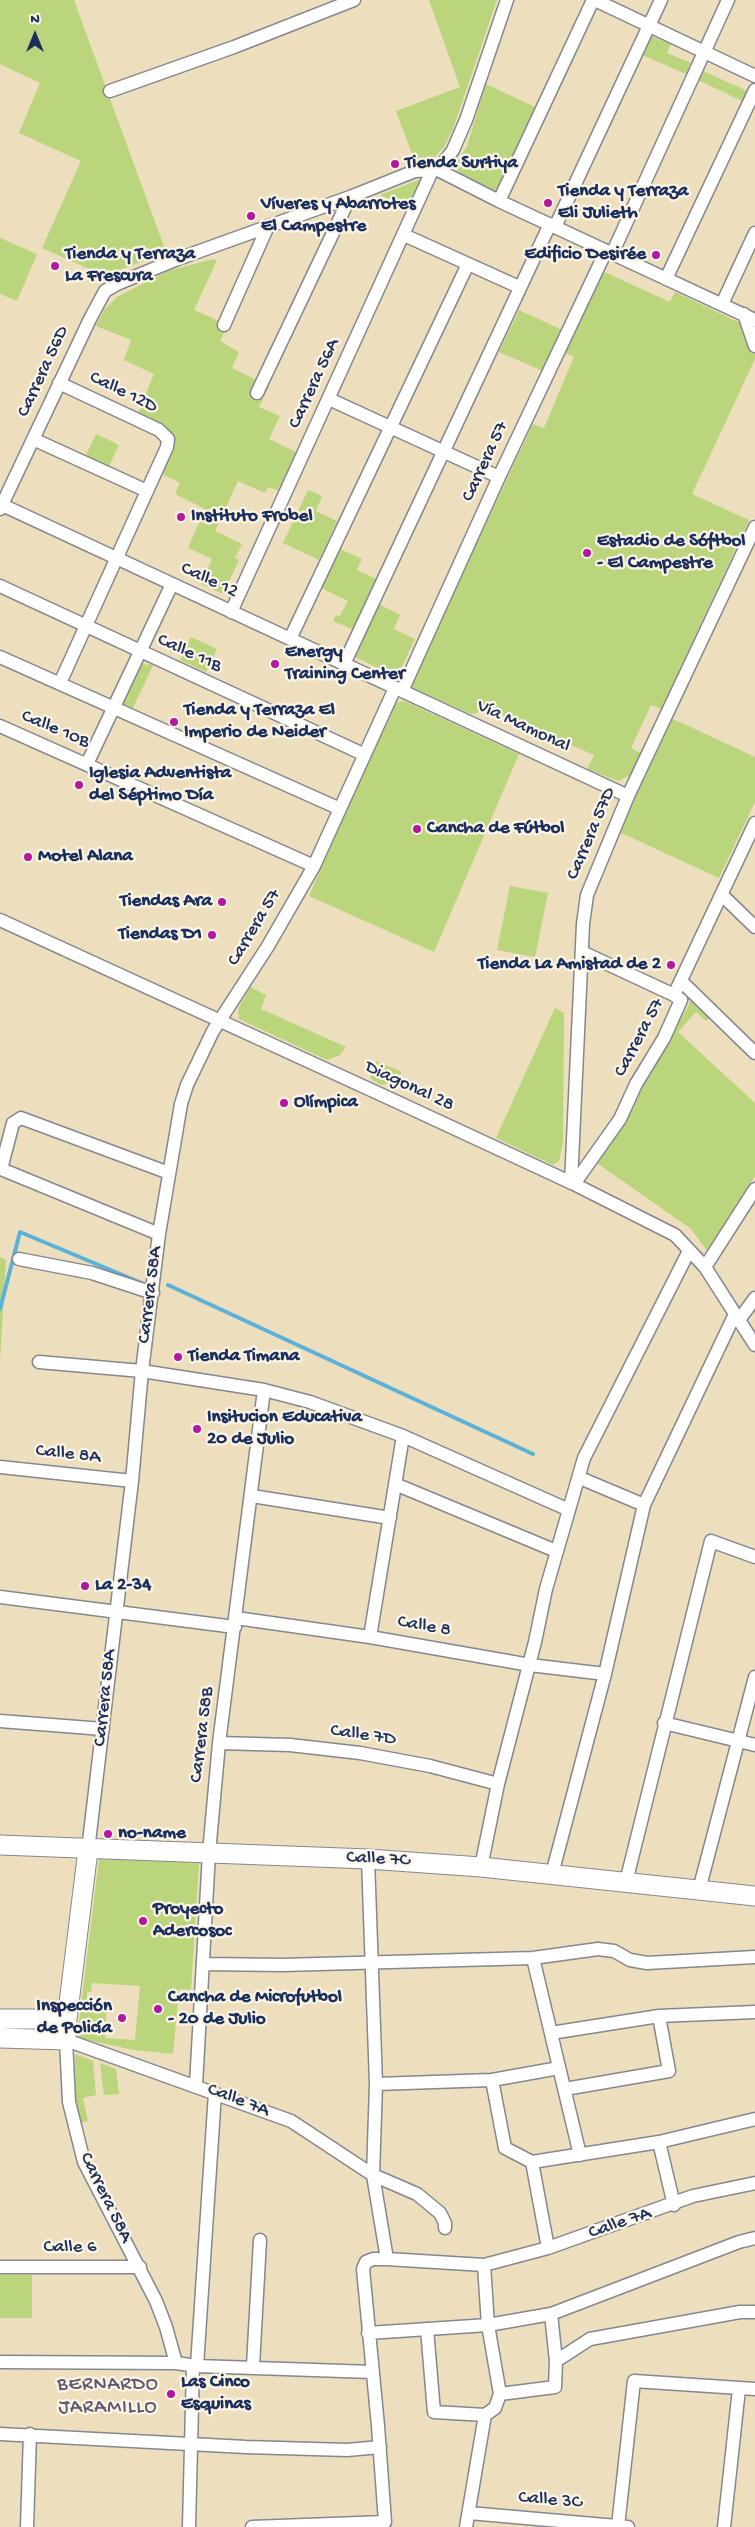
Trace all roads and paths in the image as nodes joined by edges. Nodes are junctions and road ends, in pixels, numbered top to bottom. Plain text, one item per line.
1 (354, 0) edge
2 (507, 0) edge
3 (594, 0) edge
4 (660, 0) edge
5 (728, 0) edge
6 (648, 26) junction
7 (704, 52) junction
8 (755, 76) edge
9 (110, 90) dead end
10 (755, 90) edge
11 (435, 170) junction
12 (350, 198) junction
13 (499, 201) junction
14 (268, 226) junction
15 (552, 226) junction
16 (755, 233) edge
17 (404, 235) junction
18 (609, 252) junction
19 (468, 264) junction
20 (666, 279) junction
21 (519, 287) junction
22 (722, 304) junction
23 (749, 317) edge
24 (224, 325) dead end
25 (755, 346) edge
26 (59, 383) junction
27 (257, 393) dead end
28 (329, 399) junction
29 (389, 426) junction
30 (33, 439) junction
31 (443, 451) junction
32 (499, 477) junction
33 (147, 491) junction
34 (1, 506) edge
35 (755, 527) edge
36 (117, 558) junction
37 (172, 584) junction
38 (0, 586) edge
39 (231, 612) junction
40 (86, 626) junction
41 (290, 639) junction
42 (140, 652) junction
43 (1, 661) edge
44 (344, 664) junction
45 (60, 683) junction
46 (399, 690) junction
47 (112, 708) junction
48 (0, 726) edge
49 (363, 754) junction
50 (87, 764) junction
51 (628, 796) junction
52 (338, 808) junction
53 (755, 823) edge
54 (314, 866) junction
55 (722, 895) junction
56 (0, 920) edge
57 (755, 927) edge
58 (582, 952) junction
59 (681, 981) junction
60 (674, 995) junction
61 (220, 1021) junction
62 (755, 1053) edge
63 (0, 1169) edge
64 (169, 1173) junction
65 (572, 1183) junction
66 (755, 1189) edge
67 (159, 1234) junction
68 (689, 1251) junction
69 (19, 1258) dead end
70 (704, 1267) junction
71 (153, 1293) junction
72 (755, 1298) edge
73 (737, 1317) junction
74 (755, 1346) edge
75 (39, 1362) dead end
76 (142, 1371) junction
77 (264, 1390) junction
78 (403, 1436) junction
79 (0, 1467) edge
80 (580, 1478) junction
81 (132, 1480) junction
82 (395, 1484) junction
83 (252, 1496) junction
84 (644, 1505) junction
85 (569, 1510) junction
86 (390, 1518) junction
87 (556, 1551) junction
88 (755, 1557) edge
89 (0, 1597) edge
90 (116, 1610) junction
91 (235, 1622) junction
92 (370, 1637) junction
93 (530, 1665) junction
94 (605, 1674) junction
95 (755, 1677) edge
96 (0, 1721) edge
97 (664, 1723) junction
98 (103, 1729) junction
99 (738, 1740) junction
100 (220, 1743) junction
101 (755, 1745) edge
102 (498, 1784) junction
103 (0, 1845) edge
104 (88, 1850) junction
105 (209, 1853) junction
106 (368, 1859) junction
107 (481, 1867) junction
108 (552, 1874) junction
109 (626, 1882) junction
110 (698, 1890) junction
111 (755, 1896) edge
112 (755, 1957) edge
113 (533, 1958) junction
114 (371, 1962) junction
115 (203, 1964) junction
116 (755, 2012) edge
117 (660, 2016) junction
118 (0, 2019) edge
119 (66, 2019) junction
120 (551, 2032) junction
121 (0, 2038) edge
122 (66, 2040) junction
123 (559, 2068) junction
124 (492, 2080) junction
125 (376, 2084) junction
126 (196, 2085) junction
127 (565, 2089) junction
128 (215, 2093) junction
129 (755, 2119) edge
130 (659, 2142) junction
131 (580, 2154) junction
132 (532, 2162) junction
133 (373, 2175) junction
134 (755, 2182) edge
135 (674, 2204) junction
136 (445, 2228) dead end
137 (755, 2238) edge
138 (260, 2240) dead end
139 (548, 2248) junction
140 (387, 2259) junction
141 (484, 2265) junction
142 (0, 2267) edge
143 (140, 2267) junction
144 (755, 2312) edge
145 (551, 2314) junction
146 (488, 2325) junction
147 (427, 2329) junction
148 (368, 2333) junction
149 (556, 2361) junction
150 (0, 2362) edge
151 (176, 2363) junction
152 (195, 2365) junction
153 (253, 2366) junction
154 (372, 2372) junction
155 (739, 2389) junction
156 (755, 2389) edge
157 (500, 2394) junction
158 (486, 2415) junction
159 (0, 2434) edge
160 (30, 2434) junction
161 (190, 2442) junction
162 (380, 2447) junction
163 (469, 2513) junction
164 (377, 2524) edge
165 (623, 2526) edge
166 (27, 2527) edge
167 (189, 2527) edge
168 (252, 2527) edge
169 (466, 2527) edge
170 (724, 2527) edge

1 - 9 street
2 - 11 street, Carrera 56A
3 - 6 street
3 - 13 street
4 - 6 street
5 - 7 street, Carrera 57
6 - 7 street
6 - 15 street
7 - 8 street
7 - 18 street, Carrera 57
10 - 20 street
11 - 12 street
11 - 13 street
11 - 17 street, Carrera 56A
12 - 14 street
12 - 27 street
13 - 15 street
14 - 24 street
14 - 26 street, Carrera 56D
15 - 18 street
15 - 21 street
16 - 22 street
17 - 19 street
17 - 28 street, Carrera 56A
18 - 20 street
18 - 32 street, Carrera 57
19 - 21 street
19 - 29 street
20 - 22 street
21 - 31 street
22 - 23 street
23 - 25 street
26 - 30 street, Carrera 56D
26 - 33 street, Calle 12D
28 - 29 street
28 - 39 street, Carrera 56A
29 - 31 street
29 - 41 street
30 - 33 street
30 - 34 street, Carrera 56D
31 - 32 street
31 - 44 street
32 - 46 street, Carrera 57
33 - 36 street
34 - 36 street, Calle 12
35 - 51 street, Carrera 57D
36 - 37 street, Calle 12
36 - 40 street
37 - 39 street, Calle 12
37 - 42 street
38 - 40 street, Calle 11B
39 - 41 street, Calle 12
40 - 42 street, Calle 11B
40 - 45 street
41 - 44 street, Calle 12
42 - 47 street
42 - 49 street, Calle 11B
43 - 45 street
44 - 46 street, Calle 12
45 - 47 street
46 - 49 street, Carrera 57
46 - 51 street, Vía Mamonal
47 - 50 street
47 - 52 street
48 - 50 street, Calle 10B
49 - 52 street, Carrera 57
50 - 54 street, Calle 10B
51 - 58 street, Carrera 57D
52 - 54 street, Carrera 57
53 - 55 street, Carrera 57
54 - 61 street, Carrera 57
55 - 57 street
55 - 59 street, Carrera 57
56 - 61 street, Diagonal 28
58 - 60 street
58 - 65 street, Carrera 57D
59 - 60 street, Carrera 57
59 - 62 street
60 - 65 street, Carrera 57
61 - 64 street, Carrera 58A
61 - 65 street, Diagonal 28
63 - 64 street
63 - 67 street
64 - 67 street, Carrera 58A
65 - 68 street, Diagonal 28
66 - 70 street
67 - 71 street, Carrera 58A
68 - 70 street, Diagonal 28
68 - 80 street
69 - 71 street
70 - 73 street, Diagonal 28
71 - 76 street, Carrera 58A
72 - 73 street
73 - 74 street, Diagonal 28
73 - 84 street
75 - 76 street
76 - 77 street
76 - 81 street, Carrera 58A
77 - 78 street
77 - 83 street, Carrera 58B
78 - 82 street
78 - 85 street
79 - 81 street, Calle 8A
80 - 84 street
80 - 85 street
81 - 90 street, Carrera 58A
82 - 86 street
82 - 87 street
83 - 86 street
83 - 91 street, Carrera 58B
84 - 94 street
85 - 87 street
86 - 92 street
87 - 93 street
88 - 97 street
89 - 90 street, Calle 8
90 - 91 street, Calle 8
90 - 98 street, Carrera 58A
91 - 92 street, Calle 8
91 - 100 street, Carrera 58B
92 - 93 street, Calle 8
93 - 94 street, Calle 8
93 - 102 street
94 - 108 street
95 - 99 street
96 - 98 street
97 - 99 street
97 - 109 street
98 - 104 street, Carrera 58A
99 - 101 street
99 - 110 street
100 - 102 street, Calle 7D
100 - 105 street, Carrera 58B
102 - 107 street
103 - 104 street, Calle 7C
104 - 105 street, Calle 7C
104 - 119 street, Carrera 58A
105 - 106 street, Calle 7C
105 - 115 street, Carrera 58B
106 - 107 street, Calle 7C
106 - 114 street
107 - 108 street, Calle 7C
108 - 109 street, Calle 7C
109 - 110 street, Calle 7C
110 - 111 street, Calle 7C
112 - 113 street
113 - 114 street
113 - 120 street
114 - 115 street
114 - 125 street
115 - 126 street, Carrera 58B
116 - 117 street
117 - 120 street
117 - 127 street
118 - 119 street
119 - 122 street, Carrera 58A
120 - 123 street
121 - 122 street, Calle 7A
122 - 126 street, Calle 7A
122 - 143 street, Carrera 58A
123 - 124 street
123 - 127 street
124 - 125 street
124 - 132 street
125 - 133 street
126 - 128 street, Calle 7A
127 - 131 street
128 - 133 street, Calle 7A
128 - 152 street
129 - 130 street
130 - 131 street
130 - 135 street
131 - 132 street
132 - 139 street
133 - 136 street, Calle 7A
133 - 140 street
134 - 135 street, Calle 7A
135 - 139 street, Calle 7A
137 - 145 street
138 - 153 street
139 - 141 street, Calle 7A
140 - 141 street, Calle 7A
140 - 148 street, Calle 7A
141 - 146 street
142 - 143 street, Calle 6
143 - 151 street, Carrera 58A
144 - 149 street
145 - 146 street
145 - 149 street
146 - 147 street
146 - 157 street
147 - 148 street
147 - 158 street
148 - 154 street
149 - 157 street
150 - 151 street
151 - 152 street
152 - 153 street
152 - 161 street
153 - 154 street
154 - 162 street
155 - 156 street
155 - 165 street
155 - 170 street
157 - 158 street
158 - 163 street
159 - 160 street
160 - 161 street
160 - 166 street
161 - 162 street
161 - 167 street
162 - 164 street
163 - 165 street, Calle 3C
163 - 169 street
164 - 168 street

